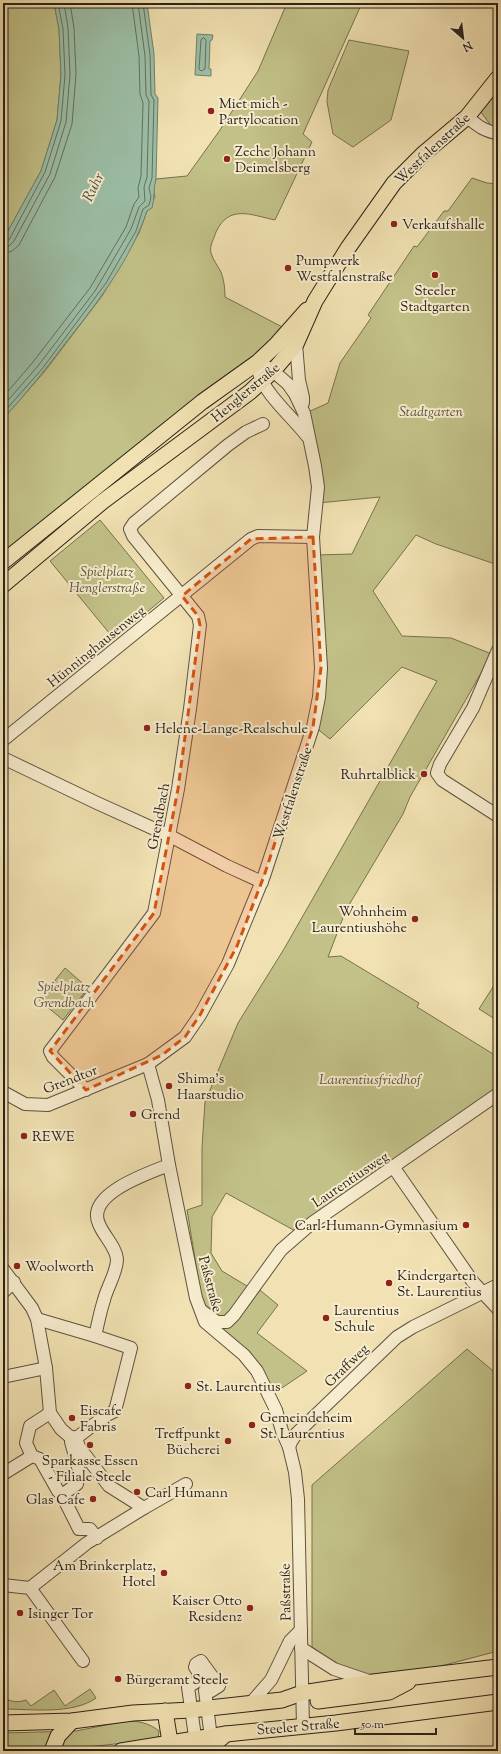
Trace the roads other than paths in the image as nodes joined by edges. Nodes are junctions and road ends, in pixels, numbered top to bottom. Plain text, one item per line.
1 (498, 78) edge
2 (472, 121) junction
3 (498, 133) edge
4 (315, 301) junction
5 (296, 344) junction
6 (258, 362) junction
7 (274, 371) junction
8 (266, 387) junction
9 (302, 408) junction
10 (263, 424) dead end
11 (309, 437) junction
12 (313, 537) junction
13 (3, 562) edge
14 (3, 584) edge
15 (182, 596) junction
16 (498, 650) edge
17 (3, 740) edge
18 (3, 758) edge
19 (498, 816) edge
20 (170, 836) junction
21 (262, 882) junction
22 (148, 1064) junction
23 (86, 1090) junction
24 (3, 1092) edge
25 (498, 1094) edge
26 (169, 1165) junction
27 (394, 1168) junction
28 (3, 1269) edge
29 (14, 1282) junction
30 (498, 1285) edge
31 (3, 1292) edge
32 (482, 1292) junction
33 (498, 1309) edge
34 (201, 1310) junction
35 (37, 1319) junction
36 (95, 1336) junction
37 (44, 1362) junction
38 (3, 1377) edge
39 (50, 1413) junction
40 (76, 1438) junction
41 (289, 1447) junction
42 (32, 1456) junction
43 (3, 1474) edge
44 (186, 1484) dead end
45 (62, 1495) junction
46 (144, 1508) junction
47 (97, 1538) junction
48 (3, 1585) edge
49 (30, 1588) junction
50 (301, 1630) junction
51 (301, 1648) junction
52 (78, 1660) dead end
53 (498, 1668) edge
54 (416, 1678) junction
55 (373, 1682) junction
56 (303, 1698) junction
57 (498, 1702) edge
58 (250, 1704) junction
59 (165, 1711) junction
60 (72, 1721) junction
61 (4, 1723) edge
62 (303, 1726) junction
63 (226, 1734) junction
64 (198, 1744) edge
65 (171, 1748) edge
66 (52, 1751) edge
67 (128, 1751) edge
68 (207, 1751) edge
69 (213, 1751) edge

1 - 2 main road, Westfalenstraße
2 - 3 street
2 - 4 main road, Westfalenstraße
4 - 5 main road, Henglerstraße
4 - 6 main road, Henglerstraße
5 - 7 main road, Henglerstraße
5 - 9 street, Westfalenstraße
6 - 7 street, Westfalenstraße
6 - 8 street
6 - 13 main road, Henglerstraße
7 - 8 main road, Henglerstraße
7 - 9 street, Westfalenstraße
8 - 11 street
8 - 14 main road, Henglerstraße
9 - 11 street, Westfalenstraße
10 - 15 street, Grendbach
11 - 12 street, Westfalenstraße
12 - 15 street, Hünninghausenweg
12 - 21 street, Westfalenstraße
15 - 17 street, Hünninghausenweg
15 - 20 street, Grendbach
16 - 19 street
18 - 20 street
20 - 21 street
20 - 23 street, Grendbach
21 - 22 street, Westfalenstraße
22 - 23 street, Grendtor
22 - 26 street, Paßstraße
23 - 24 street, Grendtor
25 - 27 street, Laurentiusweg
26 - 34 street, Paßstraße
26 - 36 street
27 - 32 street
27 - 34 street, Laurentiusweg
28 - 29 street
29 - 31 street
29 - 35 street
30 - 32 street, Graffweg
32 - 33 street
32 - 41 street, Graffweg
34 - 41 street, Paßstraße
35 - 36 street
35 - 37 street
36 - 40 street
37 - 38 street
37 - 39 street
39 - 40 street
39 - 42 street
40 - 45 street
40 - 46 street
41 - 50 street, Paßstraße
42 - 43 street
42 - 45 street
44 - 46 street
45 - 47 street
46 - 47 street
47 - 49 street
48 - 49 street
49 - 52 street
50 - 51 street, Paßstraße
50 - 58 street, Paßstraße
51 - 55 street, Steeler Straße
51 - 56 street, Paßstraße
53 - 54 main road, Steeler Straße
54 - 55 main road, Steeler Straße
54 - 56 main road
55 - 56 main road, Steeler Straße
56 - 58 main road, Steeler Straße
56 - 62 street, Paßstraße
57 - 62 main road, Steeler Straße
58 - 59 main road, Steeler Straße
59 - 60 main road, Steeler Straße
59 - 65 main road
60 - 61 main road, Steeler Straße
60 - 66 main road
62 - 63 main road, Steeler Straße
63 - 64 main road, Steeler Straße
63 - 68 main road
64 - 65 main road, Steeler Straße
64 - 69 street
65 - 67 main road, Steeler Straße

